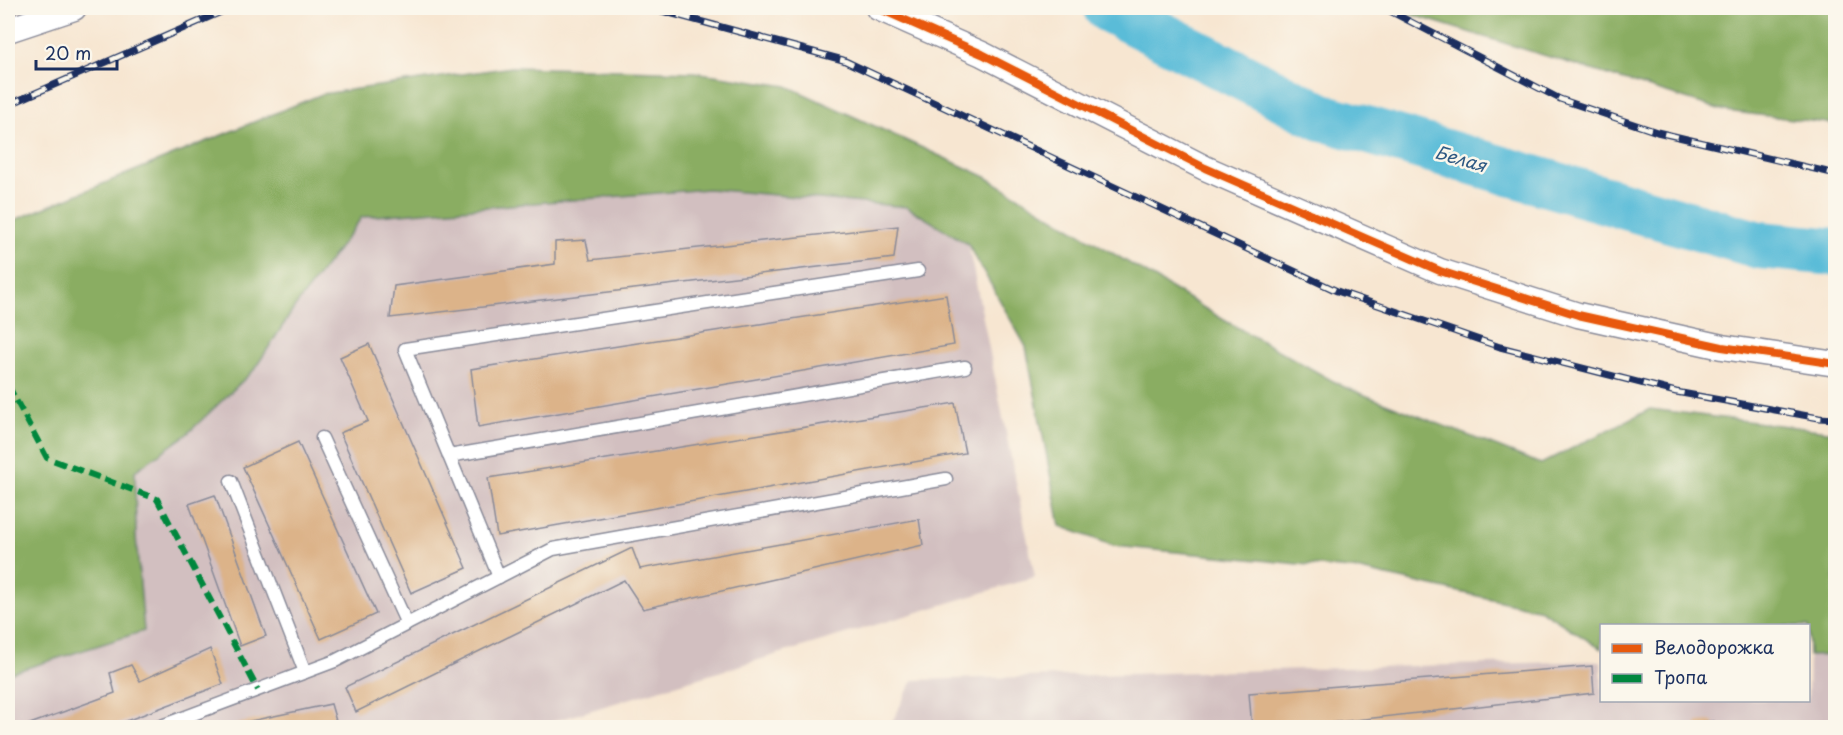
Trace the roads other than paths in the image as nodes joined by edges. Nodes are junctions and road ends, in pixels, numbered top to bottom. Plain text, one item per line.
1 (74, 8) edge
2 (878, 8) edge
3 (8, 30) edge
4 (918, 271) dead end
5 (1836, 364) edge
6 (964, 367) dead end
7 (322, 438) dead end
8 (449, 456) junction
9 (946, 478) dead end
10 (231, 481) dead end
11 (499, 577) junction
12 (407, 624) junction
13 (305, 672) junction
14 (156, 728) edge

1 - 3 street
2 - 5 street
4 - 8 lane
6 - 8 lane
7 - 12 lane
8 - 11 lane
9 - 11 lane
10 - 13 lane
11 - 12 lane
12 - 13 lane
13 - 14 lane

